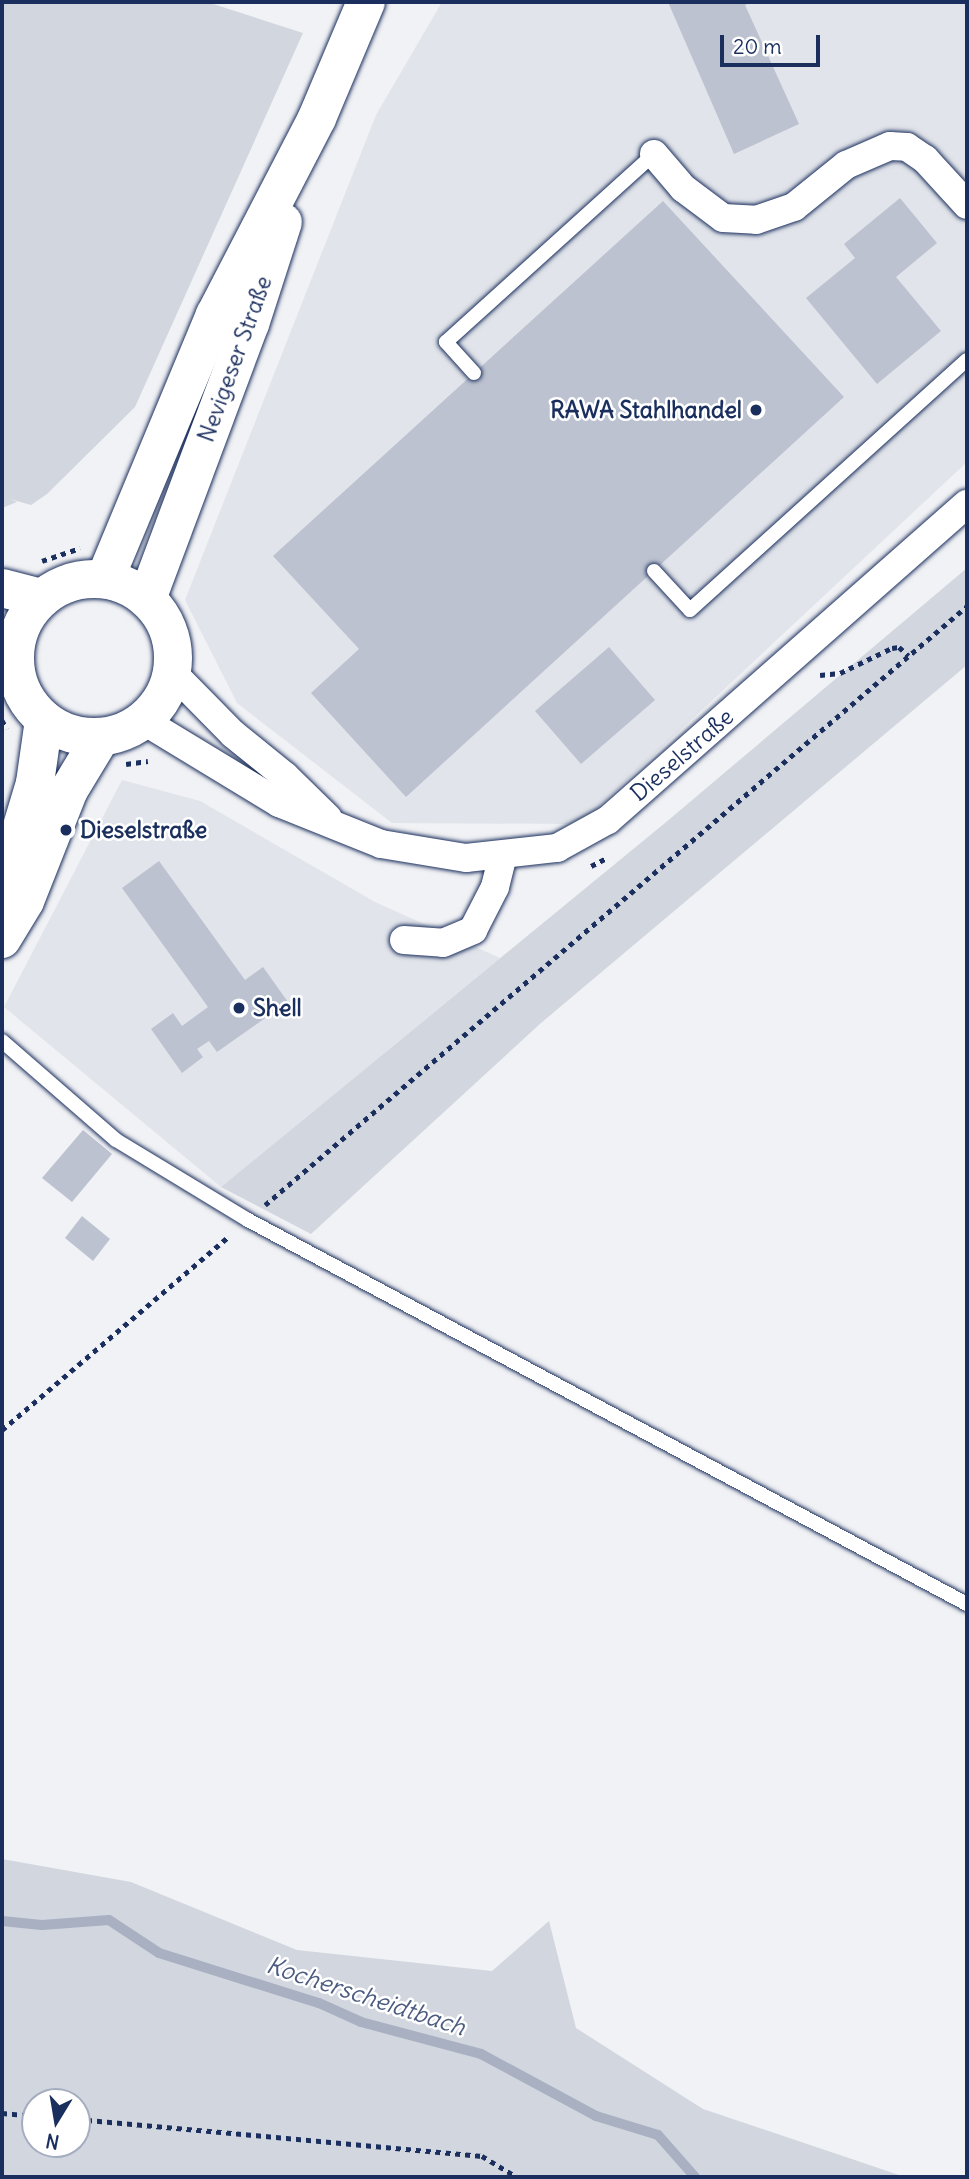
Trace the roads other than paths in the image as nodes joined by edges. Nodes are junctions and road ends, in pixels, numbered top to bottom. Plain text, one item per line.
1 (366, 2) edge
2 (317, 118) junction
3 (654, 154) joint
4 (967, 205) edge
5 (967, 360) edge
6 (474, 373) dead end
7 (967, 504) edge
8 (654, 571) dead end
9 (105, 579) junction
10 (2, 588) edge
11 (41, 598) junction
12 (147, 599) junction
13 (8, 653) edge
14 (173, 672) junction
15 (44, 720) junction
16 (144, 721) junction
17 (107, 753) junction
18 (340, 829) junction
19 (502, 858) junction
20 (2, 893) edge
21 (2, 939) edge
22 (404, 940) dead end
23 (2, 1041) edge
24 (967, 1604) edge

1 - 2 main road, Nevigeser Straße
2 - 9 main road, Nevigeser Straße
2 - 12 main road, Nevigeser Straße
3 - 4 street
3 - 6 lane
5 - 8 lane
7 - 19 street, Dieselstraße
9 - 11 main road
9 - 12 main road
10 - 11 main road
11 - 13 main road
12 - 14 main road
13 - 15 main road
14 - 16 main road
14 - 18 street, Dieselstraße
15 - 17 main road
15 - 20 main road
16 - 17 main road
16 - 18 street, Dieselstraße
17 - 21 main road
18 - 19 street, Dieselstraße
19 - 22 street
23 - 24 lane

